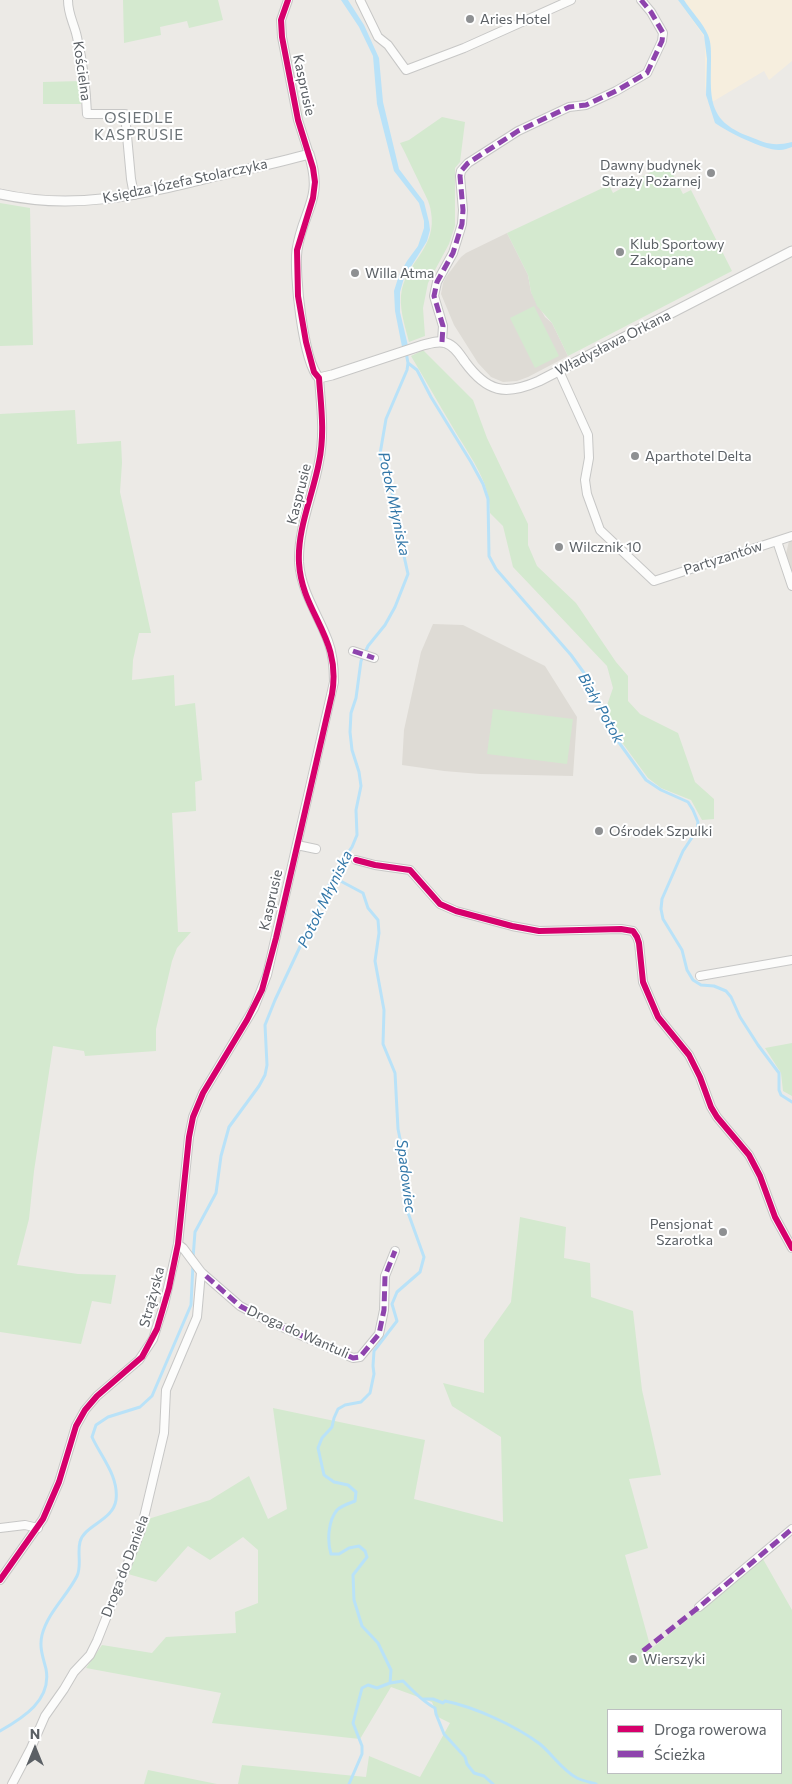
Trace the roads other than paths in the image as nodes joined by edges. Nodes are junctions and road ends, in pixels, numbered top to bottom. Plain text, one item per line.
1 (68, 0) edge
2 (288, 0) edge
3 (360, 0) edge
4 (571, 0) edge
5 (641, 0) edge
6 (309, 154) junction
7 (0, 194) edge
8 (134, 195) junction
9 (792, 251) edge
10 (442, 342) junction
11 (559, 371) junction
12 (319, 378) junction
13 (792, 536) edge
14 (777, 541) junction
15 (792, 586) edge
16 (353, 651) dead end
17 (374, 658) dead end
18 (297, 845) junction
19 (316, 848) dead end
20 (356, 860) dead end
21 (792, 960) edge
22 (700, 976) dead end
23 (262, 990) joint
24 (178, 1244) junction
25 (792, 1248) edge
26 (395, 1251) dead end
27 (199, 1269) junction
28 (0, 1528) edge
29 (38, 1528) junction
30 (792, 1529) edge
31 (0, 1580) edge
32 (699, 1607) dead end
33 (12, 1784) edge

1 - 8 street, Kościelna
2 - 6 street, Kasprusie
3 - 4 street
5 - 10 street
6 - 8 street, Księdza Józefa Stolarczyka
6 - 12 street, Kasprusie
7 - 8 street, Księdza Józefa Stolarczyka
9 - 11 street, Władysława Orkana
10 - 11 street, Władysława Orkana
10 - 12 street
11 - 14 street, Partyzantów
12 - 18 street, Kasprusie
13 - 14 street, Partyzantów
14 - 15 street
16 - 17 street
18 - 19 street
18 - 23 street, Kasprusie
20 - 25 street
21 - 22 street
23 - 24 street, Strążyska
24 - 27 street, Droga do Wantuli
24 - 29 street, Strążyska
26 - 27 street, Droga do Wantuli
27 - 33 street, Droga do Daniela
28 - 29 street
29 - 31 street, Strążyska
30 - 32 street

